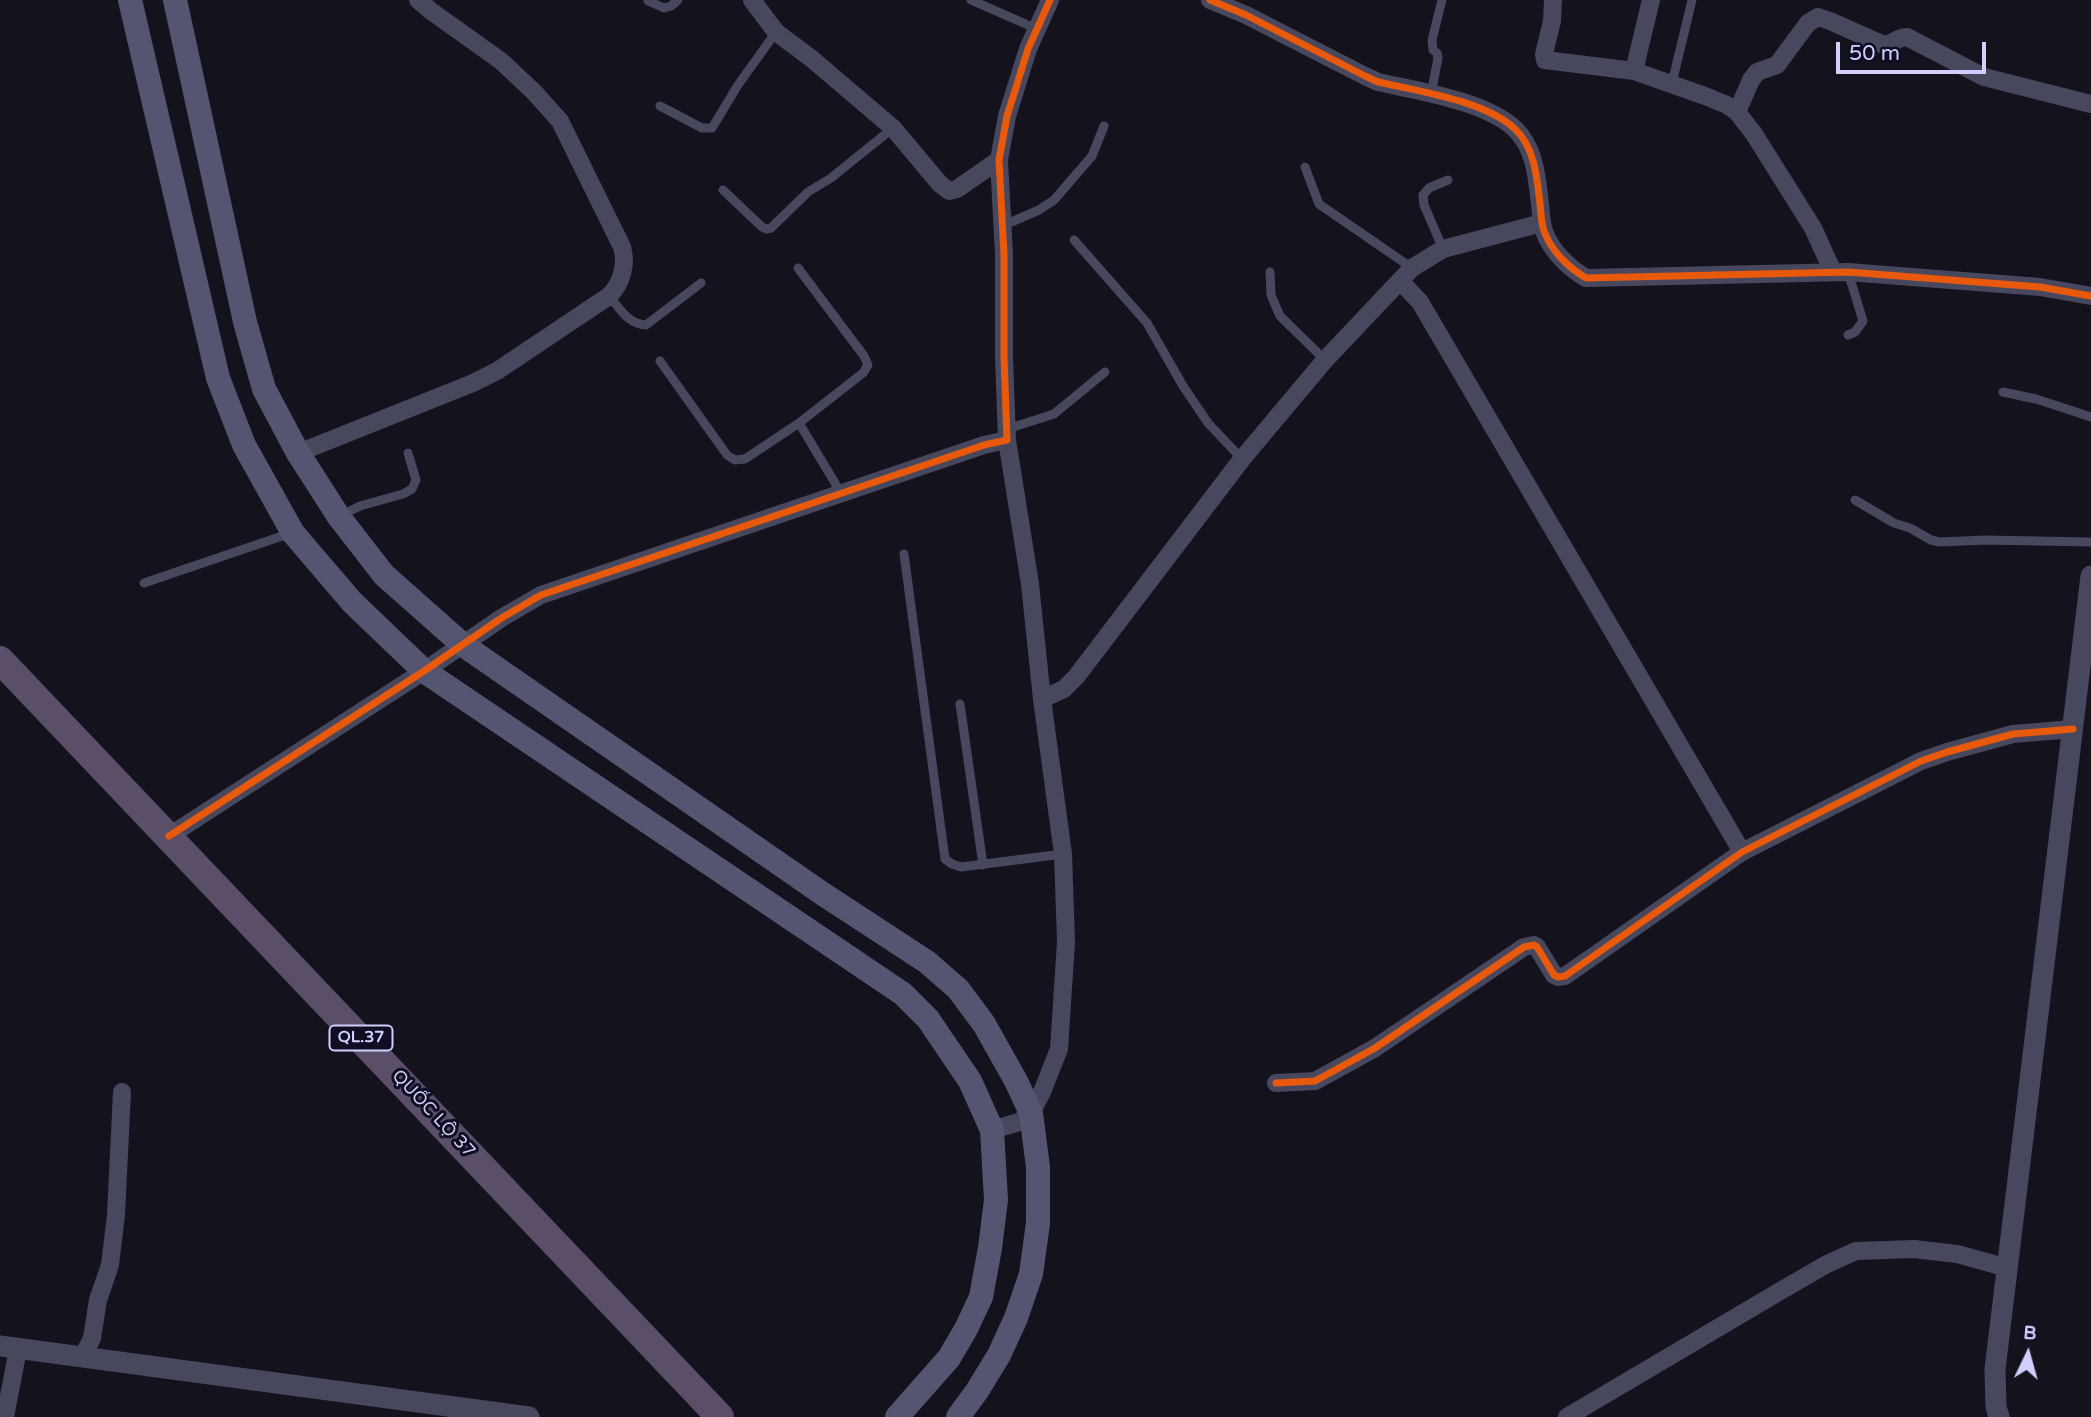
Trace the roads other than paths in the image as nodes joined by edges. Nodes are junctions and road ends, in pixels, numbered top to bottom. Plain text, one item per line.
1 (130, 0) edge
2 (175, 0) edge
3 (418, 0) edge
4 (678, 0) edge
5 (752, 0) edge
6 (971, 0) edge
7 (1050, 0) edge
8 (1210, 0) edge
9 (1442, 0) edge
10 (1553, 0) edge
11 (1651, 0) edge
12 (1692, 0) edge
13 (648, 1) edge
14 (1248, 8) edge
15 (1037, 29) junction
16 (776, 32) junction
17 (1634, 71) junction
18 (1672, 83) junction
19 (1431, 94) junction
20 (2091, 104) edge
21 (660, 106) dead end
22 (1737, 112) junction
23 (1104, 126) dead end
24 (893, 128) junction
25 (999, 160) junction
26 (1305, 167) dead end
27 (1448, 180) dead end
28 (723, 190) dead end
29 (1542, 223) junction
30 (1002, 226) junction
31 (1073, 240) dead end
32 (1443, 249) junction
33 (798, 268) dead end
34 (1270, 272) dead end
35 (1840, 272) junction
36 (1406, 274) junction
37 (701, 283) dead end
38 (609, 296) junction
39 (2091, 296) edge
40 (1848, 335) dead end
41 (660, 360) dead end
42 (1325, 360) junction
43 (1105, 372) dead end
44 (2003, 393) dead end
45 (2091, 417) edge
46 (799, 423) junction
47 (1007, 435) junction
48 (298, 453) junction
49 (408, 453) dead end
50 (1242, 459) junction
51 (841, 492) junction
52 (1855, 500) dead end
53 (339, 517) junction
54 (293, 533) junction
55 (2091, 542) edge
56 (904, 554) dead end
57 (2091, 576) edge
58 (144, 583) dead end
59 (463, 645) junction
60 (0, 660) edge
61 (424, 671) junction
62 (1042, 699) junction
63 (960, 704) dead end
64 (2073, 729) junction
65 (169, 836) junction
66 (1742, 852) junction
67 (1063, 854) junction
68 (983, 865) junction
69 (1276, 1083) dead end
70 (122, 1092) dead end
71 (1025, 1117) junction
72 (994, 1129) junction
73 (2008, 1268) junction
74 (9, 1348) edge
75 (82, 1358) junction
76 (5, 1417) edge
77 (529, 1417) edge
78 (720, 1417) edge
79 (897, 1417) edge
80 (958, 1417) edge
81 (1567, 1417) edge
82 (1999, 1417) edge

1 - 54 main road
2 - 48 main road
3 - 38 street
4 - 13 lane
5 - 16 street
6 - 15 lane
7 - 15 street
8 - 14 street
9 - 19 lane
10 - 17 street
11 - 17 street
12 - 18 lane
14 - 19 street
15 - 25 street
16 - 21 lane
16 - 24 street
17 - 18 street
18 - 22 street
19 - 29 street
20 - 22 street
22 - 35 street
23 - 30 lane
24 - 25 street
24 - 28 lane
25 - 30 street
26 - 36 lane
27 - 32 lane
29 - 32 street
29 - 35 street
30 - 47 street
31 - 50 lane
32 - 36 street
33 - 46 lane
34 - 42 lane
35 - 39 street
35 - 40 lane
36 - 42 street
36 - 66 street
37 - 38 lane
38 - 48 street
41 - 46 lane
42 - 50 street
43 - 47 lane
44 - 45 lane
46 - 51 lane
47 - 51 street
47 - 62 street
48 - 53 main road
49 - 53 lane
50 - 62 street
51 - 59 street
52 - 55 lane
53 - 59 main road
54 - 58 lane
54 - 61 main road
56 - 68 lane
57 - 64 street
59 - 61 street
59 - 71 main road
60 - 65 highway, QUỐC LỘ 37 / QL.37
61 - 65 street
61 - 72 main road
62 - 67 street
63 - 68 lane
64 - 66 street
64 - 73 street
65 - 78 highway, QUỐC LỘ 37 / QL.37
66 - 69 street
67 - 68 lane
67 - 71 street
70 - 75 street
71 - 72 street
71 - 80 main road
72 - 79 main road
73 - 81 street
73 - 82 street
74 - 75 street
74 - 76 street
75 - 77 street

